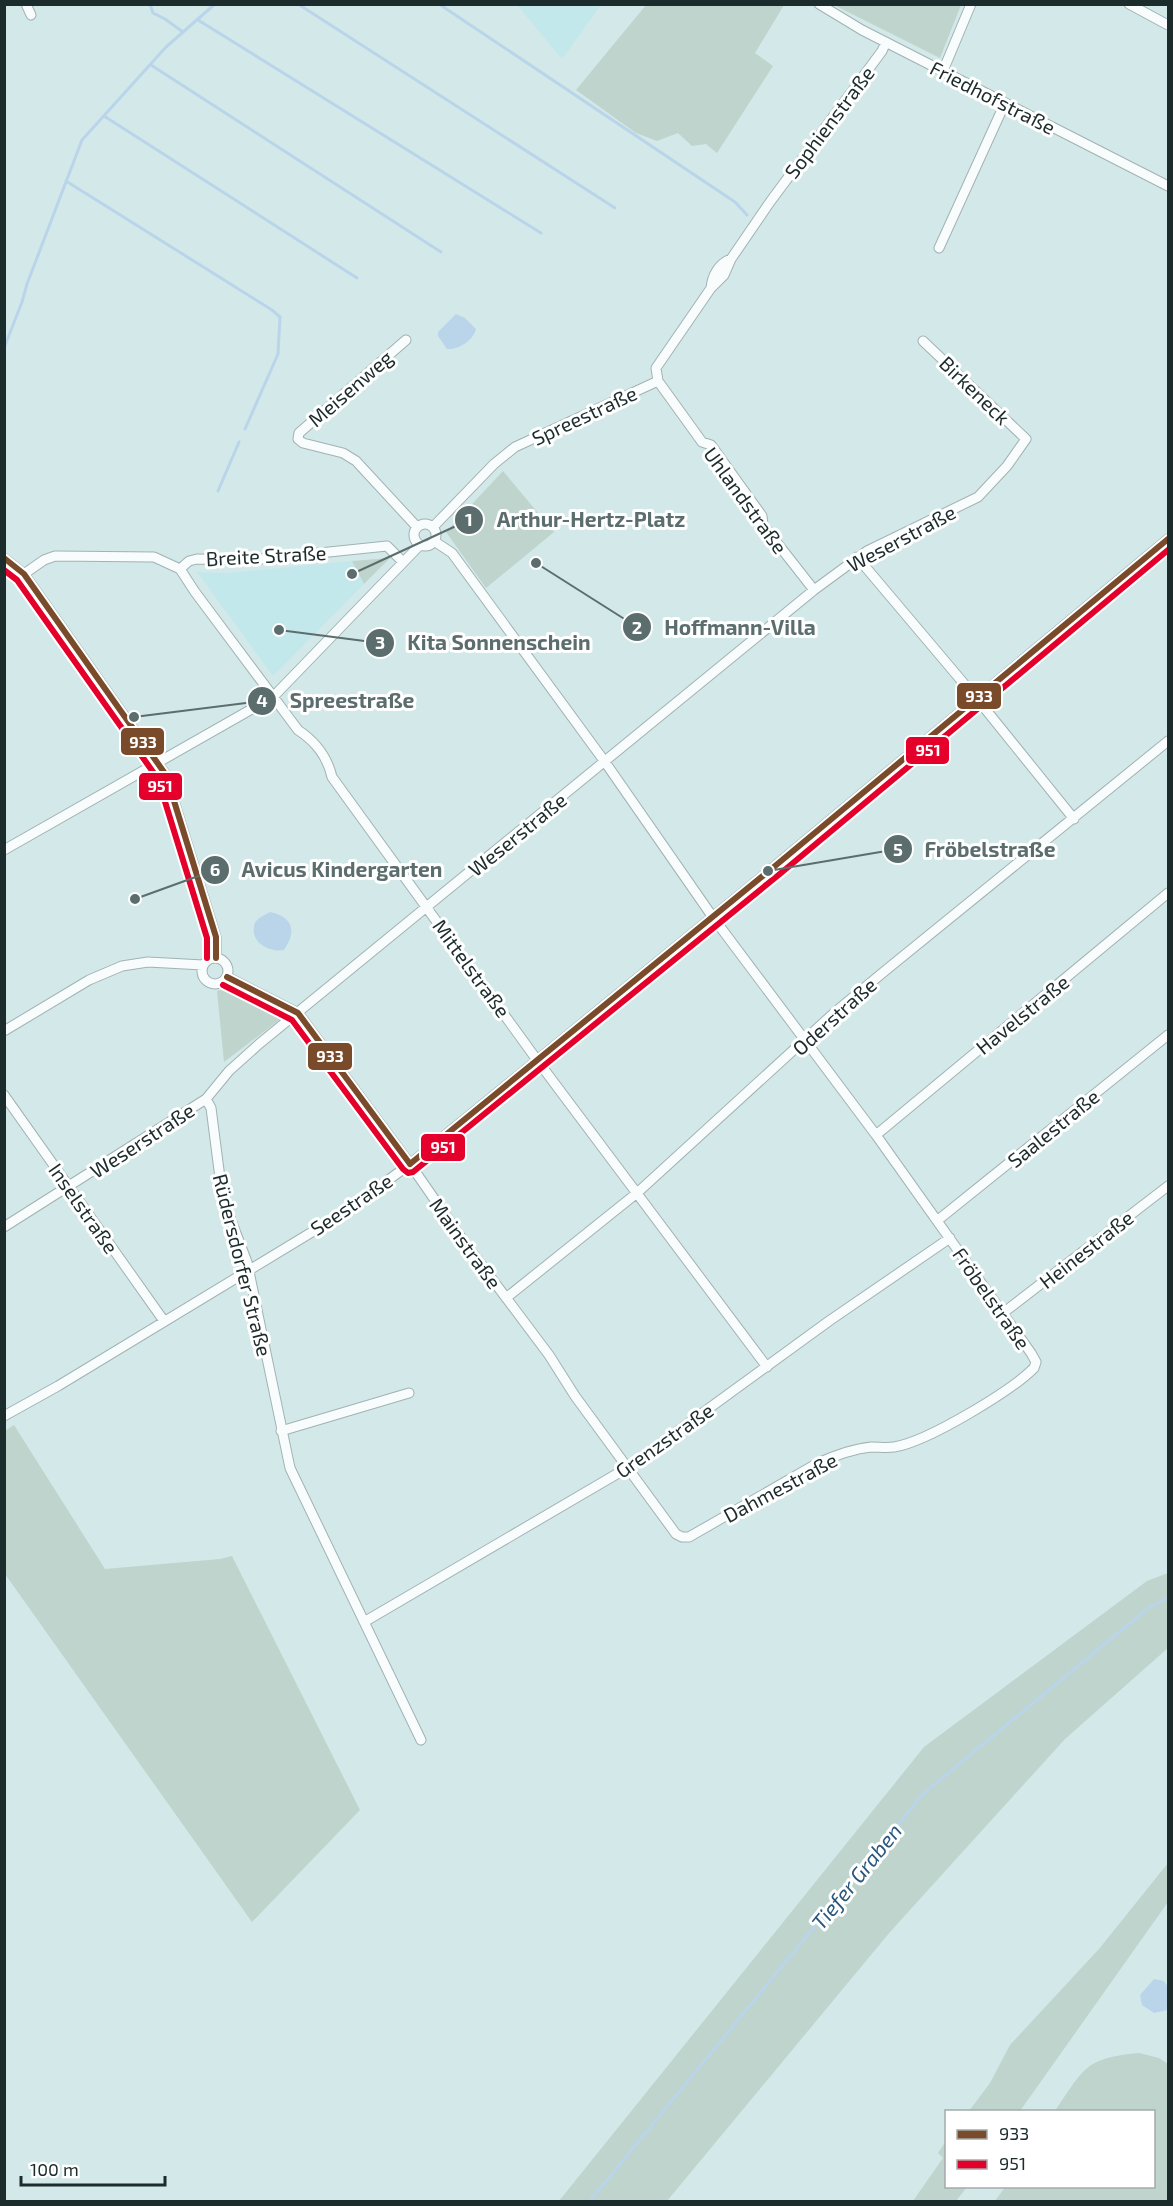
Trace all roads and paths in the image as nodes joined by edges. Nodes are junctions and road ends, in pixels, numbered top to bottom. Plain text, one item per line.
1 (26, 4) edge
2 (819, 4) edge
3 (971, 4) edge
4 (1129, 4) edge
5 (31, 15) dead end
6 (1168, 25) edge
7 (886, 42) junction
8 (943, 71) junction
9 (1005, 103) junction
10 (1168, 186) edge
11 (770, 202) joint
12 (939, 248) dead end
13 (406, 340) dead end
14 (923, 341) dead end
15 (658, 381) junction
16 (1026, 439) joint
17 (417, 527) junction
18 (433, 527) junction
19 (1168, 539) edge
20 (434, 541) junction
21 (420, 544) junction
22 (4, 558) edge
23 (857, 558) junction
24 (403, 562) junction
25 (180, 568) junction
26 (24, 574) junction
27 (814, 590) junction
28 (273, 697) junction
29 (975, 698) junction
30 (1168, 741) edge
31 (158, 762) junction
32 (605, 762) junction
33 (1074, 819) junction
34 (4, 850) edge
35 (1168, 893) edge
36 (428, 907) junction
37 (712, 916) junction
38 (216, 958) junction
39 (203, 965) junction
40 (227, 977) junction
41 (298, 1013) junction
42 (4, 1031) edge
43 (1168, 1035) edge
44 (806, 1040) junction
45 (537, 1060) junction
46 (4, 1095) edge
47 (206, 1099) junction
48 (876, 1134) junction
49 (410, 1164) junction
50 (69, 1186) junction
51 (1168, 1186) edge
52 (637, 1193) junction
53 (938, 1220) junction
54 (4, 1227) edge
55 (950, 1238) junction
56 (249, 1270) junction
57 (506, 1298) junction
58 (1003, 1313) junction
59 (164, 1321) junction
60 (1036, 1362) joint
61 (767, 1367) junction
62 (409, 1393) dead end
63 (4, 1416) edge
64 (281, 1431) junction
65 (627, 1468) junction
66 (682, 1537) joint
67 (364, 1622) junction
68 (421, 1740) dead end

1 - 5 street
2 - 7 street, Friedhofstraße
3 - 8 street
4 - 6 street
7 - 8 street, Friedhofstraße
7 - 11 street, Sophienstraße
8 - 9 street, Friedhofstraße
9 - 10 street, Friedhofstraße
9 - 12 street
11 - 15 street, Spreestraße
13 - 17 street, Meisenweg
14 - 16 street, Birkeneck
15 - 18 street, Spreestraße
15 - 27 street, Uhlandstraße
16 - 23 street, Weserstraße
17 - 18 street
17 - 21 street
18 - 20 street
19 - 29 street, Seestraße
20 - 21 street
20 - 32 street, Fröbelstraße
21 - 24 street
22 - 26 street
23 - 27 street, Weserstraße
23 - 29 street
24 - 25 street, Breite Straße
24 - 28 street
25 - 26 street, Breite Straße
25 - 28 street, Mittelstraße
26 - 31 street
27 - 32 street, Weserstraße
28 - 31 street
28 - 36 street, Mittelstraße
29 - 33 street
29 - 37 street, Seestraße
30 - 33 street, Oderstraße
31 - 34 street
31 - 38 street
32 - 36 street, Weserstraße
32 - 37 street, Fröbelstraße
33 - 44 street, Oderstraße
35 - 48 street, Havelstraße
36 - 41 street, Weserstraße
36 - 45 street, Mittelstraße
37 - 44 street, Fröbelstraße
37 - 45 street, Seestraße
38 - 39 street
38 - 40 street
39 - 40 street
39 - 42 street
40 - 41 street, Mainstraße
41 - 47 street, Weserstraße
41 - 49 street, Mainstraße
43 - 53 street, Saalestraße
44 - 48 street, Fröbelstraße
44 - 52 street, Oderstraße
45 - 49 street, Seestraße
45 - 52 street, Mittelstraße
46 - 50 street, Inselstraße
47 - 50 street, Weserstraße
47 - 56 street, Rüdersdorfer Straße
48 - 53 street, Fröbelstraße
49 - 56 street, Seestraße
49 - 57 street, Mainstraße
50 - 54 street, Weserstraße
50 - 59 street, Inselstraße
51 - 58 street, Heinestraße
52 - 57 street, Oderstraße
52 - 61 street, Mittelstraße
53 - 55 street, Fröbelstraße
55 - 58 street, Fröbelstraße
55 - 61 street, Grenzstraße
56 - 59 street, Seestraße
56 - 64 street, Rüdersdorfer Straße
57 - 65 street, Mainstraße
58 - 60 street, Fröbelstraße
59 - 63 street, Seestraße
60 - 66 street, Dahmestraße
61 - 65 street, Grenzstraße
62 - 64 street
64 - 67 street, Rüdersdorfer Straße
65 - 66 street, Mainstraße
65 - 67 street, Grenzstraße
67 - 68 street, Rüdersdorfer Straße

